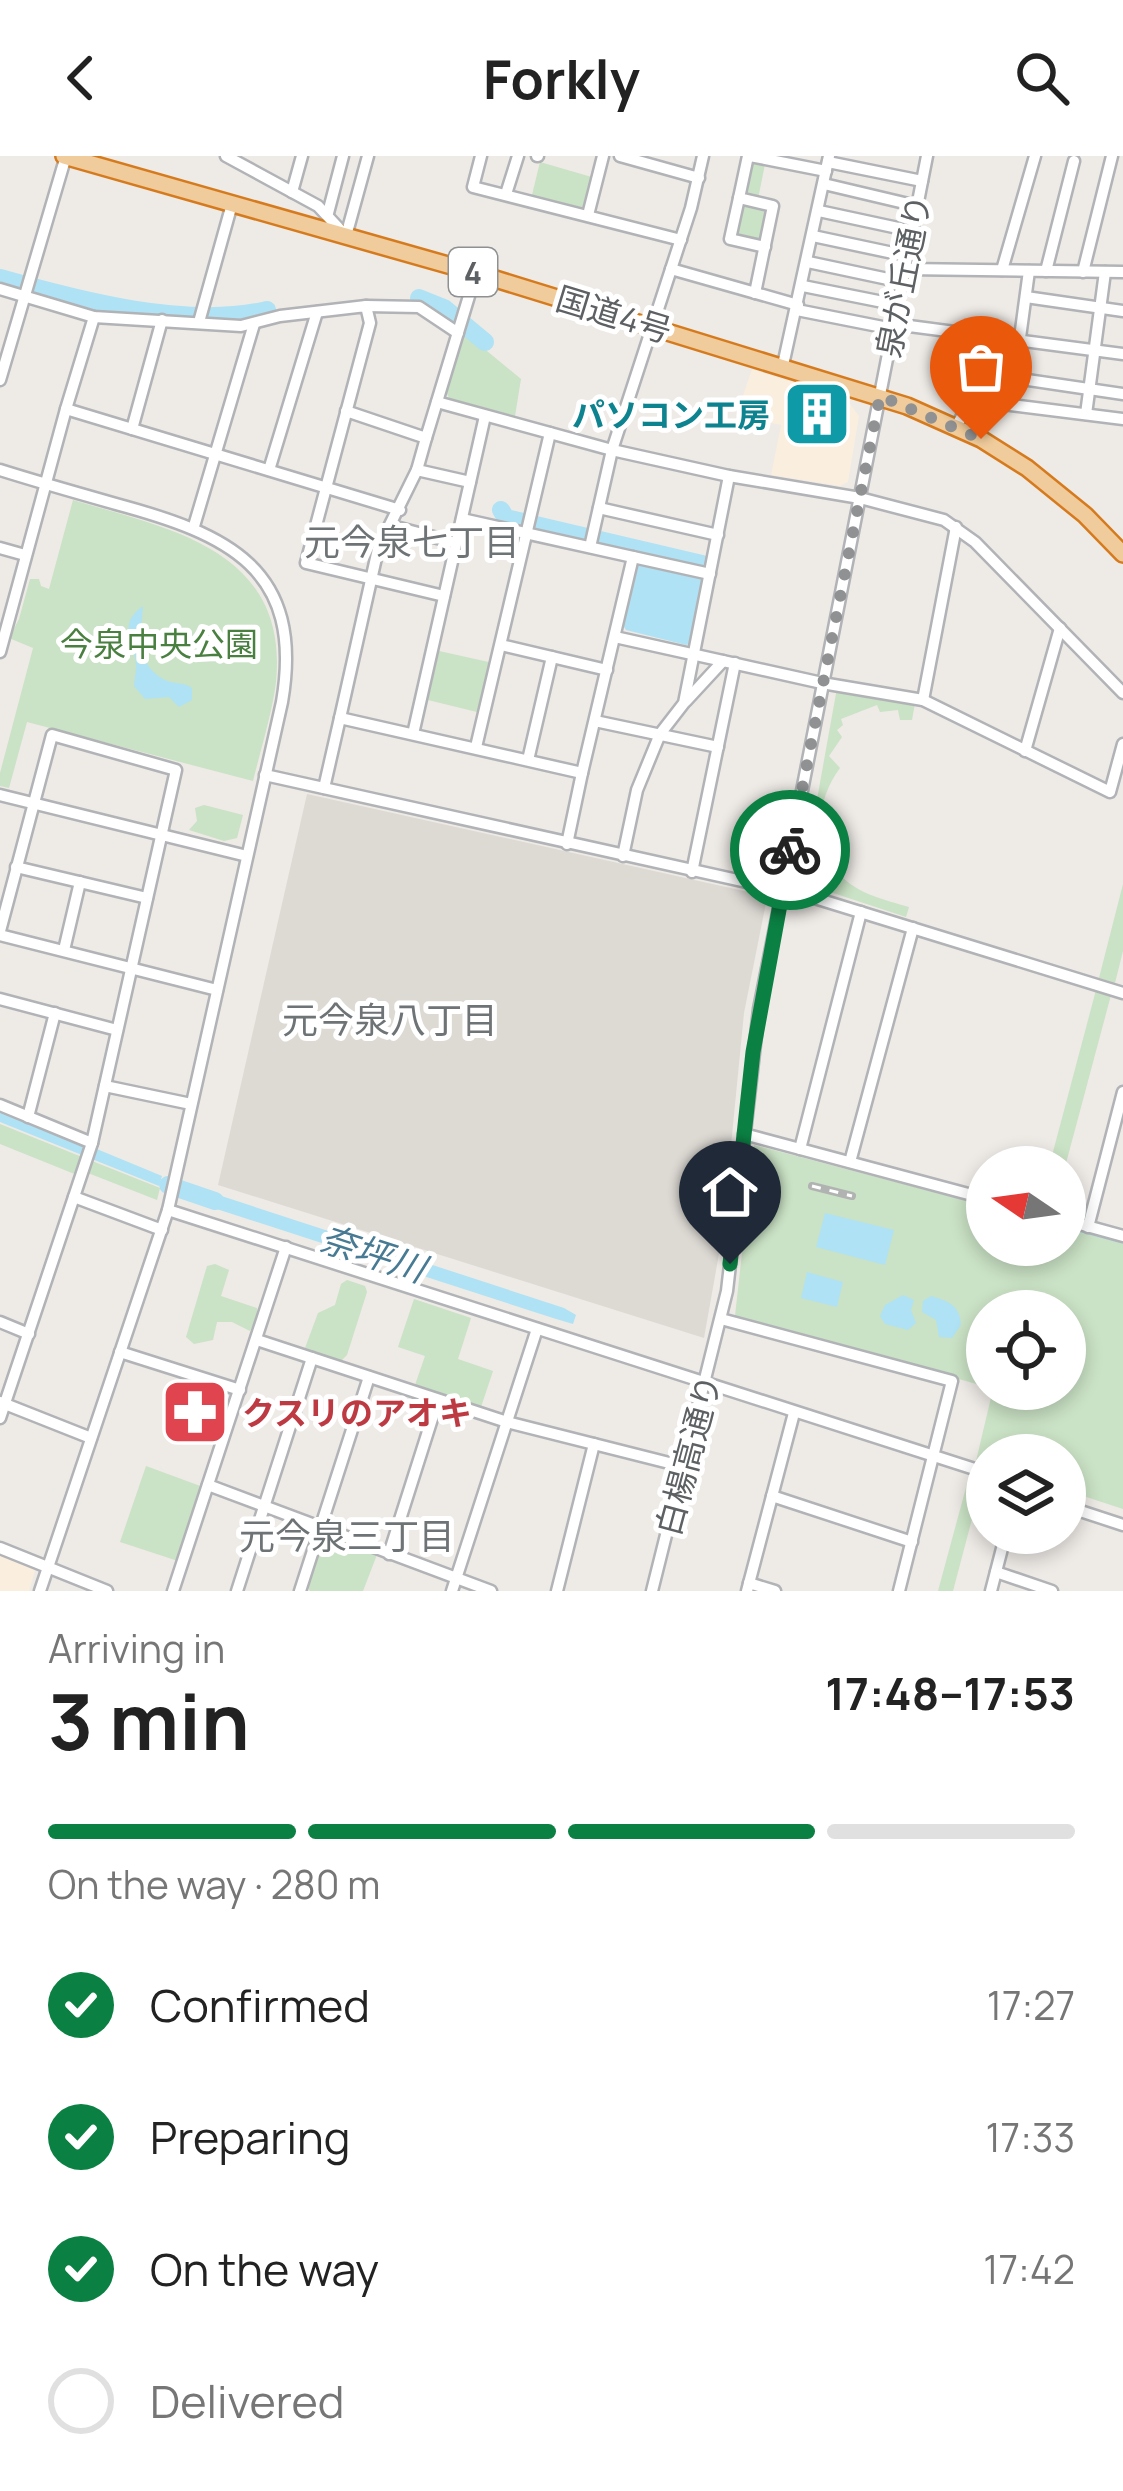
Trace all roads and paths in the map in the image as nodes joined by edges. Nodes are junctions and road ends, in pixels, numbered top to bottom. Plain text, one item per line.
1 (65, 156) edge
2 (226, 156) edge
3 (302, 156) edge
4 (343, 156) edge
5 (368, 156) edge
6 (481, 156) edge
7 (518, 156) edge
8 (603, 156) edge
9 (620, 156) edge
10 (704, 156) edge
11 (749, 156) edge
12 (1035, 156) edge
13 (924, 157) edge
14 (1106, 160) edge
15 (1074, 161) dead end
16 (827, 168) edge
17 (699, 178) junction
18 (922, 182) junction
19 (292, 192) junction
20 (506, 194) junction
21 (739, 198) junction
22 (232, 204) junction
23 (917, 206) junction
24 (819, 211) junction
25 (328, 213) junction
26 (589, 215) junction
27 (912, 231) junction
28 (346, 236) junction
29 (813, 236) junction
30 (681, 240) junction
31 (765, 248) junction
32 (808, 262) junction
33 (671, 269) junction
34 (905, 269) junction
35 (1002, 270) junction
36 (1029, 271) junction
37 (1046, 271) junction
38 (1083, 272) junction
39 (1105, 272) junction
40 (1123, 272) edge
41 (476, 273) junction
42 (803, 286) junction
43 (0, 289) edge
44 (755, 293) junction
45 (25, 296) junction
46 (1026, 297) junction
47 (898, 305) junction
48 (366, 306) junction
49 (798, 308) junction
50 (1100, 308) junction
51 (1123, 311) edge
52 (317, 312) junction
53 (94, 316) junction
54 (162, 320) junction
55 (199, 322) junction
56 (254, 324) junction
57 (652, 326) junction
58 (894, 327) junction
59 (458, 333) junction
60 (1020, 340) junction
61 (1095, 350) junction
62 (1123, 354) edge
63 (783, 365) junction
64 (1015, 378) junction
65 (0, 380) edge
66 (1090, 389) junction
67 (1123, 394) edge
68 (880, 396) junction
69 (437, 402) junction
70 (1011, 404) junction
71 (66, 409) junction
72 (346, 411) junction
73 (1086, 414) junction
74 (485, 416) junction
75 (1123, 419) edge
76 (956, 427) junction
77 (132, 429) junction
78 (550, 433) junction
79 (426, 438) junction
80 (612, 450) junction
81 (216, 454) junction
82 (0, 470) edge
83 (269, 470) junction
84 (418, 470) junction
85 (730, 476) junction
86 (470, 482) junction
87 (44, 483) junction
88 (326, 487) junction
89 (860, 498) junction
90 (599, 508) junction
91 (400, 510) junction
92 (462, 519) junction
93 (194, 526) junction
94 (392, 526) junction
95 (956, 527) junction
96 (528, 533) junction
97 (718, 535) junction
98 (456, 543) junction
99 (590, 547) junction
100 (0, 548) edge
101 (1123, 554) edge
102 (26, 555) junction
103 (633, 557) junction
104 (710, 574) junction
105 (371, 579) junction
106 (444, 596) junction
107 (1060, 628) junction
108 (615, 637) junction
109 (501, 645) junction
110 (0, 652) edge
111 (694, 654) junction
112 (553, 657) junction
113 (729, 662) junction
114 (607, 670) junction
115 (822, 682) junction
116 (1123, 693) edge
117 (922, 700) junction
118 (684, 703) junction
119 (340, 718) junction
120 (595, 721) junction
121 (412, 734) junction
122 (660, 734) junction
123 (1123, 744) edge
124 (476, 747) junction
125 (718, 747) junction
126 (1025, 751) junction
127 (528, 760) junction
128 (582, 773) junction
129 (265, 775) junction
130 (324, 788) junction
131 (0, 795) edge
132 (33, 802) junction
133 (162, 835) junction
134 (567, 844) junction
135 (247, 856) junction
136 (623, 856) junction
137 (16, 867) junction
138 (692, 872) junction
139 (80, 882) junction
140 (782, 890) junction
141 (147, 898) junction
142 (861, 912) junction
143 (913, 928) junction
144 (0, 933) edge
145 (64, 950) junction
146 (131, 967) junction
147 (217, 990) junction
148 (1123, 993) edge
149 (0, 999) edge
150 (55, 1013) junction
151 (117, 1030) junction
152 (105, 1086) junction
153 (1123, 1092) edge
154 (191, 1104) junction
155 (0, 1105) edge
156 (28, 1117) junction
157 (1119, 1124) edge
158 (744, 1133) junction
159 (800, 1148) junction
160 (89, 1151) junction
161 (850, 1162) junction
162 (966, 1193) edge
163 (74, 1197) junction
164 (168, 1210) junction
165 (1088, 1227) joint
166 (161, 1230) junction
167 (1123, 1236) edge
168 (286, 1247) junction
169 (721, 1319) junction
170 (0, 1322) edge
171 (536, 1329) junction
172 (29, 1334) junction
173 (257, 1340) junction
174 (120, 1352) junction
175 (312, 1358) junction
176 (369, 1377) junction
177 (706, 1384) junction
178 (240, 1390) junction
179 (438, 1400) junction
180 (2, 1403) edge
181 (794, 1413) junction
182 (0, 1418) edge
183 (507, 1422) junction
184 (92, 1438) junction
185 (595, 1444) junction
186 (934, 1459) junction
187 (685, 1467) junction
188 (966, 1469) edge
189 (208, 1485) junction
190 (772, 1496) junction
191 (264, 1506) junction
192 (1086, 1509) edge
193 (1123, 1521) edge
194 (320, 1528) junction
195 (912, 1542) junction
196 (0, 1549) edge
197 (389, 1554) junction
198 (1001, 1554) edge
199 (48, 1568) junction
200 (996, 1572) junction
201 (454, 1585) edge
202 (748, 1587) edge
203 (40, 1591) edge
204 (107, 1591) edge
205 (173, 1591) edge
206 (237, 1591) edge
207 (300, 1591) edge
208 (491, 1591) edge
209 (557, 1591) edge
210 (652, 1591) edge
211 (775, 1591) edge
212 (899, 1591) edge
213 (991, 1591) edge
214 (1052, 1591) edge

1 - 22 highway, 国道4号 / 4
1 - 45 street
2 - 19 street
3 - 19 street
4 - 25 street
5 - 28 street
6 - 20 street
7 - 20 street
8 - 26 street
9 - 17 street
10 - 17 street
11 - 16 street
11 - 21 street
12 - 35 street
13 - 18 street, 泉が丘通り
14 - 38 street
15 - 37 street
16 - 18 street
16 - 23 street
16 - 24 street
17 - 30 street
18 - 23 street, 泉が丘通り
19 - 25 street
20 - 26 street
21 - 31 street
21 - 31 street
22 - 28 highway, 国道4号 / 4
22 - 55 street
23 - 27 street, 泉が丘通り
24 - 27 street
24 - 29 street
25 - 28 street
26 - 30 street
27 - 34 street, 泉が丘通り
28 - 41 highway, 国道4号 / 4
29 - 32 street
29 - 34 street
30 - 33 street
31 - 44 street
32 - 34 street
32 - 42 street
33 - 44 street
33 - 57 street
34 - 35 street
34 - 47 street, 泉が丘通り
35 - 36 street
36 - 37 street
36 - 46 street
37 - 38 street
38 - 39 street
39 - 40 street
39 - 50 street
41 - 57 highway, 国道4号 / 4
41 - 59 street
42 - 47 street
42 - 49 street
43 - 45 street
44 - 49 street
45 - 53 street
45 - 65 street
46 - 50 street
46 - 60 street
47 - 58 street, 泉が丘通り
48 - 52 street
48 - 59 street
48 - 72 street
49 - 58 street
49 - 63 street
50 - 51 street
50 - 61 street
52 - 56 street
52 - 83 street
53 - 54 street
53 - 71 street
54 - 55 street
54 - 77 street
55 - 56 street
56 - 81 street
57 - 63 highway, 国道4号 / 4
57 - 80 street
58 - 60 street
58 - 68 street, 泉が丘通り
59 - 69 street
60 - 61 street
60 - 64 street
61 - 62 street
61 - 66 street
63 - 68 highway, 国道4号 / 4
64 - 66 street
64 - 70 street
66 - 67 street
66 - 73 street
68 - 76 highway, 国道4号 / 4
68 - 89 street, 白楊高通り
69 - 74 street
69 - 79 street
70 - 73 street
70 - 76 street
71 - 77 street
71 - 87 street
72 - 79 street
72 - 88 street
73 - 75 street
74 - 78 street
74 - 86 street
76 - 101 highway, 国道4号 / 4
77 - 81 street
78 - 80 street
78 - 96 street
79 - 84 street
80 - 85 street
80 - 90 street
81 - 83 street
81 - 93 street
82 - 87 street
83 - 88 street
84 - 86 street
84 - 91 street
85 - 89 street
85 - 97 street
86 - 92 street
87 - 93 street
87 - 102 street
88 - 91 street
88 - 105 street
89 - 95 street
89 - 115 street, 白楊高通り
90 - 97 street
90 - 99 street
91 - 94 street
92 - 96 street
92 - 98 street
93 - 129 street
94 - 98 street
94 - 105 street
95 - 107 street
95 - 117 street
96 - 99 street
96 - 109 street
97 - 104 street
98 - 106 street
99 - 103 street
100 - 102 street
102 - 110 street
103 - 104 street
103 - 108 street
104 - 111 street
105 - 106 street
105 - 119 street
106 - 121 street
107 - 116 street
107 - 126 street
108 - 111 street
108 - 114 street
109 - 112 street
109 - 124 street
111 - 113 street
111 - 118 street
112 - 114 street
112 - 127 street
113 - 115 street
113 - 118 street
113 - 125 street
114 - 120 street
115 - 117 street
115 - 140 street, 白楊高通り
117 - 126 street
118 - 122 street
119 - 121 street
119 - 130 street
120 - 122 street
120 - 128 street
121 - 124 street
122 - 125 street
122 - 136 street
123 - 126 street
124 - 127 street
125 - 138 street
127 - 128 street
128 - 134 street
129 - 130 street
129 - 135 street
130 - 134 street
131 - 132 street
132 - 133 street
132 - 133 street
132 - 137 street
133 - 135 street
133 - 141 street
134 - 136 street
135 - 147 street
136 - 138 street
137 - 139 street
137 - 144 street
138 - 140 street
139 - 141 street
139 - 145 street
140 - 142 street
140 - 158 street, 白楊高通り
141 - 146 street
142 - 143 street
142 - 159 street
143 - 148 street
143 - 161 street
144 - 145 street
145 - 146 street
146 - 147 street
146 - 151 street
147 - 154 street
149 - 150 street
150 - 151 street
150 - 156 street
151 - 152 street
152 - 154 street
152 - 160 street
153 - 157 street
154 - 164 street
155 - 156 street
156 - 160 street
157 - 165 street
158 - 159 street
158 - 169 street, 白楊高通り
159 - 161 street
160 - 163 street
161 - 162 street
163 - 166 street
163 - 172 street
164 - 166 street
164 - 168 street
165 - 167 street
166 - 174 street
168 - 171 street
168 - 173 street
169 - 177 street, 白楊高通り
169 - 186 street
170 - 172 street
171 - 177 street
171 - 183 street
172 - 180 street
173 - 175 street
173 - 178 street
174 - 178 street
174 - 184 street
175 - 176 street
175 - 191 street
176 - 179 street
176 - 194 street
177 - 181 street
177 - 187 street, 白楊高通り
178 - 189 street
179 - 183 street
179 - 197 street
180 - 182 street
180 - 184 street
181 - 186 street
181 - 190 street
183 - 185 street
183 - 201 street
184 - 199 street
185 - 187 street
185 - 209 street
186 - 188 street
186 - 195 street
187 - 210 street, 白楊高通り
189 - 191 street
189 - 205 street
190 - 195 street
190 - 202 street
191 - 194 street
191 - 206 street
192 - 193 street
194 - 197 street
194 - 207 street
195 - 212 street
196 - 199 street
197 - 201 street
198 - 200 street
199 - 203 street
199 - 204 street
200 - 213 street
200 - 214 street
201 - 208 street
202 - 211 street

